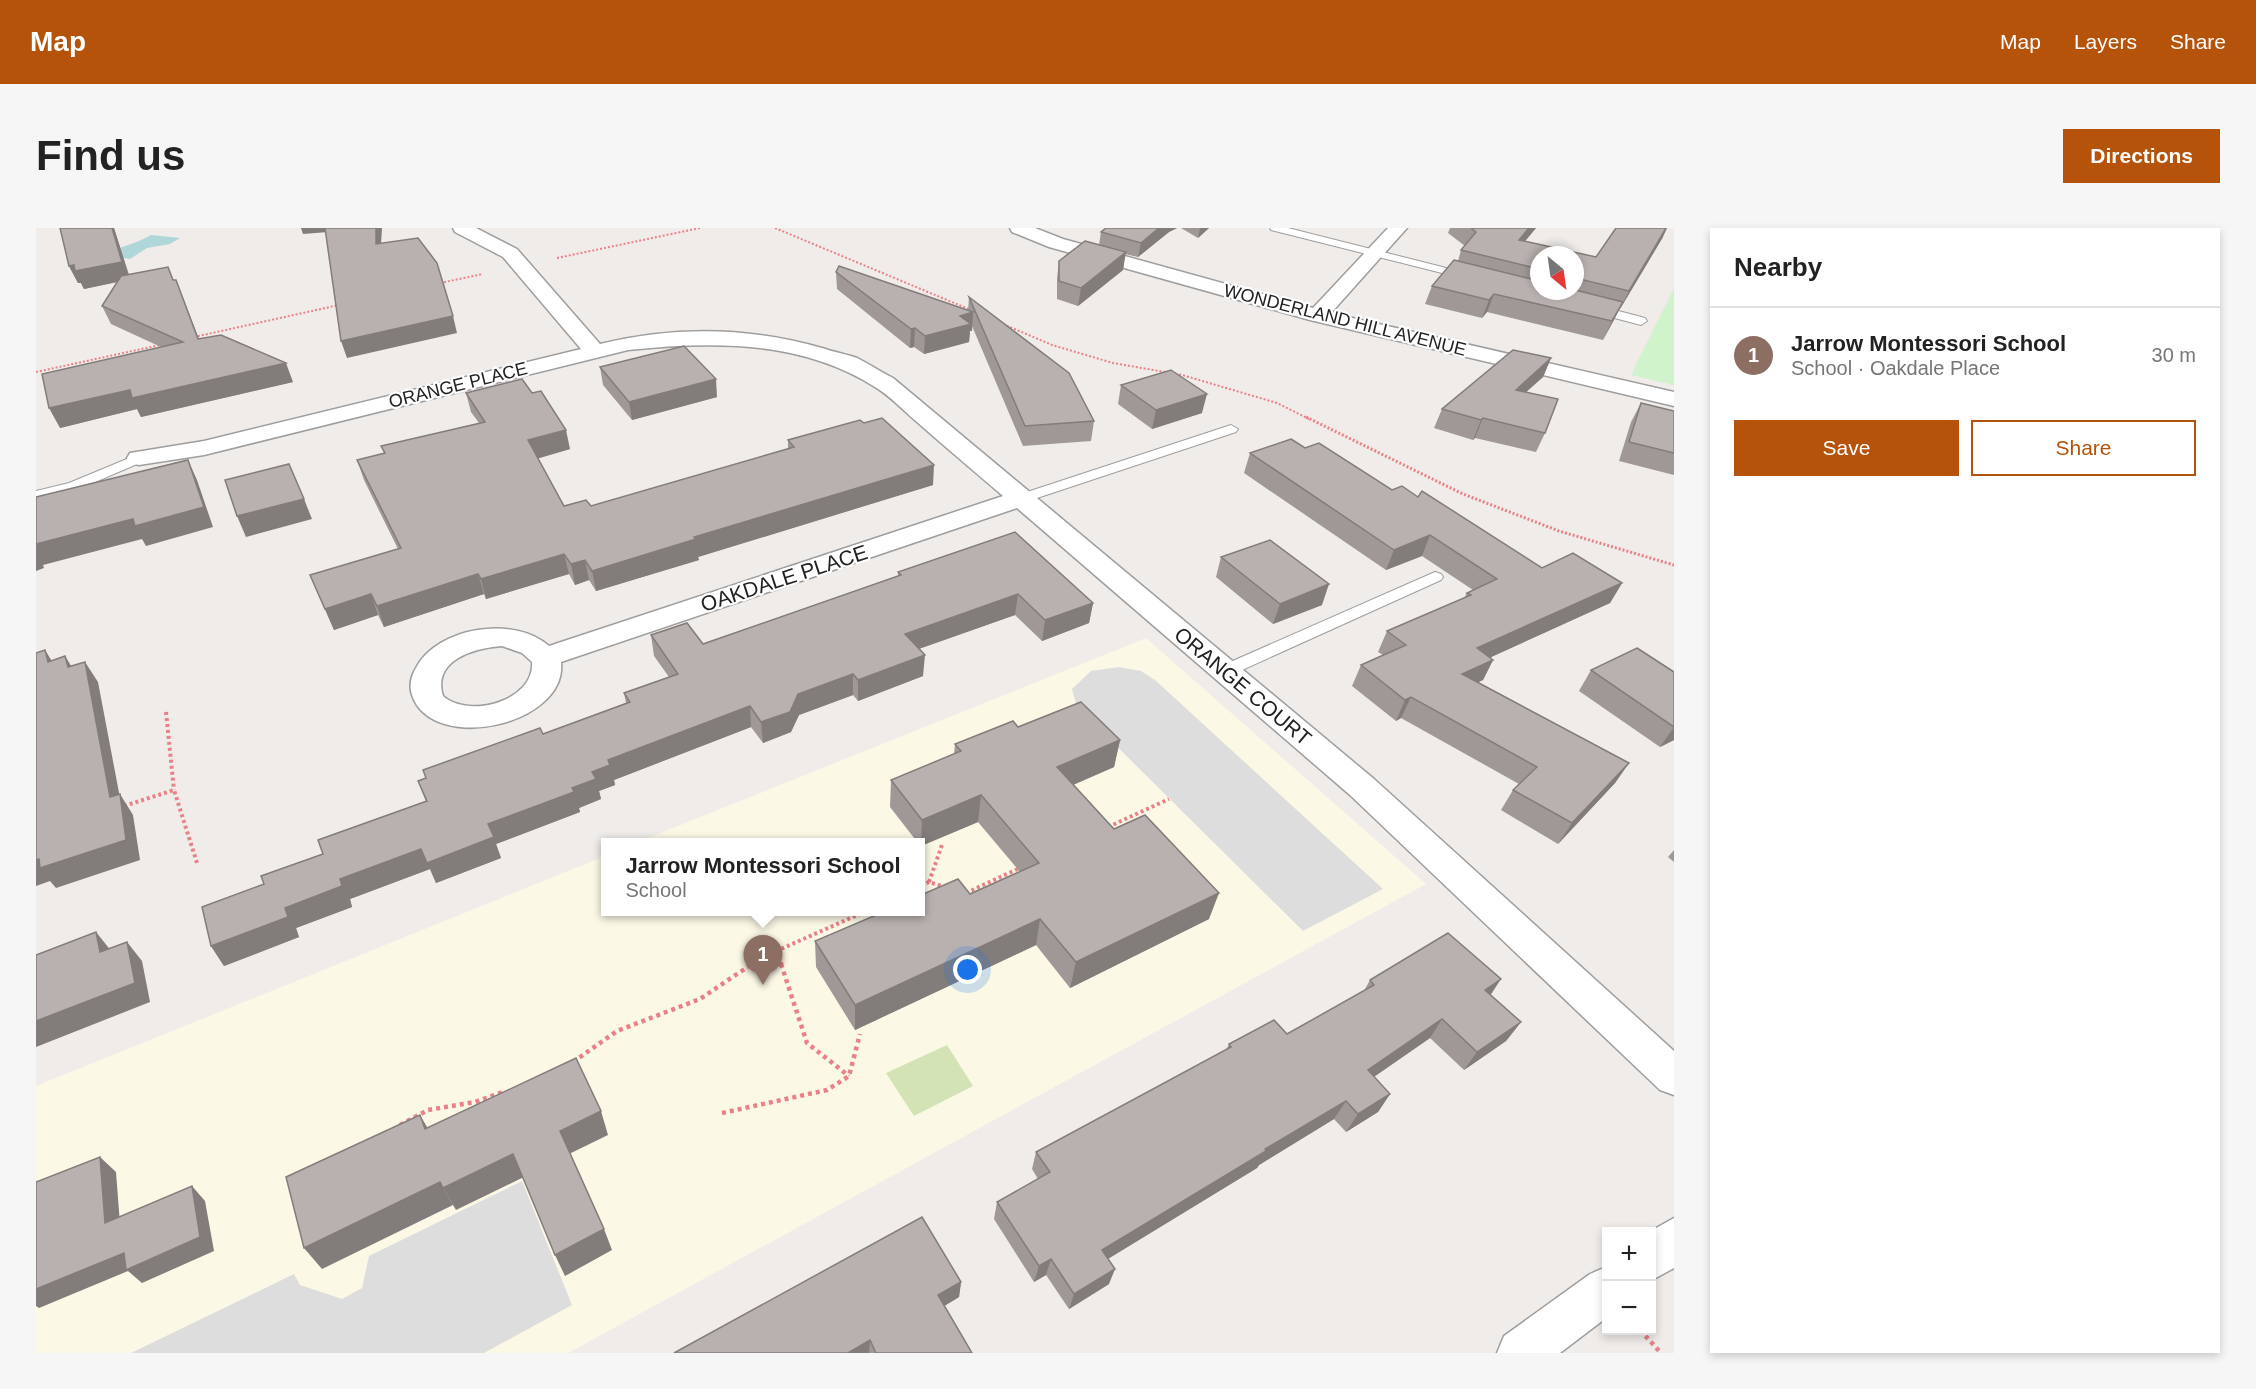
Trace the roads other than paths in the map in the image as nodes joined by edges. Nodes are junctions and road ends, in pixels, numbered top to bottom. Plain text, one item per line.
1 (462, 228) edge
2 (1019, 228) edge
3 (1275, 228) edge
4 (1398, 228) edge
5 (1375, 253) junction
6 (1479, 279) edge
7 (1583, 306) edge
8 (1317, 316) junction
9 (1641, 321) dead end
10 (780, 343) joint
11 (595, 352) junction
12 (1674, 399) edge
13 (1231, 429) dead end
14 (139, 458) joint
15 (36, 495) edge
16 (1023, 498) junction
17 (1435, 578) dead end
18 (546, 657) dead end
19 (1225, 671) junction
20 (1674, 1077) edge
21 (1674, 1240) edge
22 (1656, 1254) edge
23 (1602, 1293) edge
24 (1521, 1353) edge

1 - 11 street
2 - 8 street, WONDERLAND HILL AVENUE
3 - 5 lane
4 - 5 street
5 - 6 lane
5 - 8 street
7 - 9 lane
8 - 12 street, WONDERLAND HILL AVENUE
10 - 11 street, ORANGE PLACE
10 - 16 street, ORANGE COURT
11 - 14 street, ORANGE PLACE
13 - 16 lane
14 - 15 lane
16 - 18 street, OAKDALE PLACE
16 - 19 street, ORANGE COURT
17 - 19 lane
19 - 20 street, ORANGE COURT
21 - 22 street
23 - 24 street

